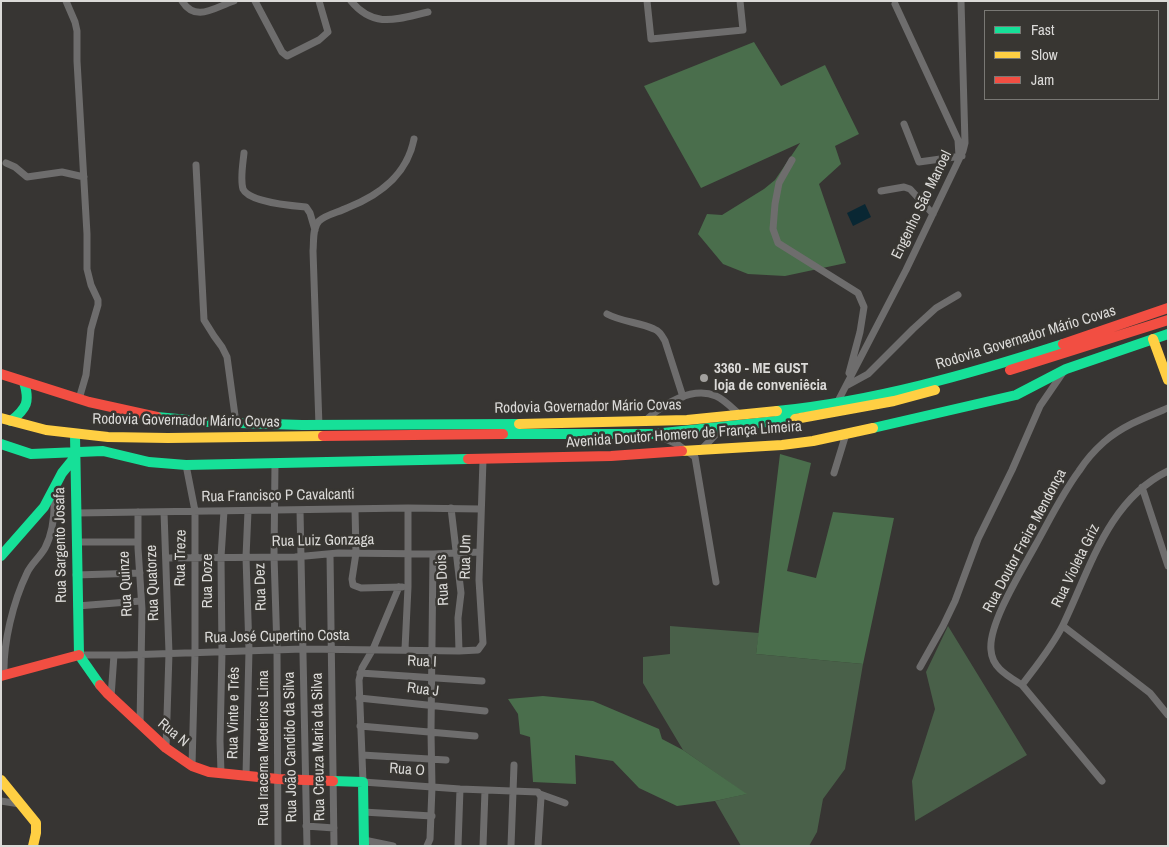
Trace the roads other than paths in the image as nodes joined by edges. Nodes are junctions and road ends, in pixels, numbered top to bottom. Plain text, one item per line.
1 (66, 1) edge
2 (182, 1) edge
3 (234, 1) edge
4 (255, 1) edge
5 (319, 1) edge
6 (351, 1) edge
7 (646, 1) edge
8 (740, 1) edge
9 (961, 1) edge
10 (894, 4) dead end
11 (428, 12) dead end
12 (904, 124) dead end
13 (414, 139) dead end
14 (244, 153) dead end
15 (961, 156) junction
16 (792, 160) dead end
17 (6, 163) dead end
18 (196, 165) dead end
19 (84, 177) junction
20 (881, 191) dead end
21 (933, 214) junction
22 (315, 230) junction
23 (958, 295) dead end
24 (1168, 308) edge
25 (607, 314) dead end
26 (1168, 320) edge
27 (1168, 334) edge
28 (1153, 339) junction
29 (1066, 369) junction
30 (1, 374) edge
31 (1168, 380) edge
32 (24, 382) junction
33 (846, 386) junction
34 (683, 397) junction
35 (79, 399) junction
36 (837, 403) junction
37 (1168, 408) edge
38 (741, 416) junction
39 (6, 420) edge
40 (643, 422) junction
41 (236, 423) junction
42 (319, 426) junction
43 (724, 426) junction
44 (654, 434) junction
45 (846, 434) junction
46 (75, 435) junction
47 (1, 444) edge
48 (695, 453) junction
49 (74, 454) junction
50 (483, 460) junction
51 (275, 464) junction
52 (186, 465) junction
53 (1168, 471) edge
54 (834, 473) dead end
55 (1142, 488) junction
56 (54, 490) junction
57 (408, 508) junction
58 (451, 508) junction
59 (481, 508) junction
60 (356, 509) junction
61 (274, 510) junction
62 (300, 510) junction
63 (195, 511) junction
64 (224, 511) junction
65 (248, 511) junction
66 (138, 512) junction
67 (164, 512) junction
68 (76, 513) junction
69 (76, 542) junction
70 (138, 542) junction
71 (480, 552) junction
72 (330, 554) junction
73 (356, 554) junction
74 (408, 554) junction
75 (433, 554) junction
76 (456, 554) junction
77 (1, 556) edge
78 (274, 556) junction
79 (302, 556) junction
80 (246, 557) junction
81 (167, 558) junction
82 (194, 558) junction
83 (220, 558) junction
84 (1168, 566) edge
85 (140, 573) junction
86 (76, 575) junction
87 (716, 582) dead end
88 (399, 587) junction
89 (408, 587) junction
90 (141, 601) junction
91 (77, 606) junction
92 (1063, 626) junction
93 (303, 648) junction
94 (331, 648) junction
95 (277, 649) junction
96 (405, 649) junction
97 (248, 650) junction
98 (373, 650) junction
99 (432, 650) junction
100 (458, 651) junction
101 (475, 651) joint
102 (222, 652) junction
103 (195, 653) junction
104 (141, 654) junction
105 (169, 654) junction
106 (79, 655) junction
107 (114, 655) junction
108 (920, 667) dead end
109 (360, 673) junction
110 (3, 675) edge
111 (433, 676) junction
112 (482, 681) dead end
113 (1022, 685) junction
114 (111, 697) junction
115 (359, 698) junction
116 (432, 705) junction
117 (485, 711) dead end
118 (1168, 715) edge
119 (140, 724) junction
120 (360, 726) junction
121 (431, 732) junction
122 (475, 736) dead end
123 (166, 748) junction
124 (362, 755) junction
125 (431, 760) junction
126 (446, 760) dead end
127 (514, 765) dead end
128 (192, 766) junction
129 (221, 773) junction
130 (246, 775) junction
131 (278, 779) junction
132 (1, 780) edge
133 (306, 781) junction
134 (334, 781) junction
135 (1102, 781) dead end
136 (363, 782) junction
137 (432, 787) junction
138 (460, 789) junction
139 (485, 790) junction
140 (512, 791) junction
141 (537, 793) junction
142 (1, 801) edge
143 (565, 803) dead end
144 (21, 805) junction
145 (364, 812) junction
146 (432, 816) junction
147 (306, 826) junction
148 (334, 828) junction
149 (364, 843) edge
150 (33, 846) edge
151 (278, 846) edge
152 (307, 846) edge
153 (334, 846) edge
154 (392, 846) edge
155 (427, 846) edge
156 (458, 846) edge
157 (483, 846) edge
158 (511, 846) edge
159 (538, 846) edge

1 - 19 street
2 - 3 street
4 - 5 street
6 - 11 street
7 - 8 street
9 - 15 street, Engenho São Manoel
10 - 15 street
12 - 15 street
13 - 22 street
14 - 22 street
15 - 21 street, Engenho São Manoel
16 - 33 street
17 - 19 street
18 - 41 street
19 - 35 street
20 - 21 street
21 - 33 street, Engenho São Manoel
22 - 42 street
23 - 33 street
24 - 36 main road, Rodovia Governador Mário Covas
25 - 34 street
26 - 43 main road, Rodovia Governador Mário Covas
27 - 28 main road, Avenida Doutor Homero de França Limeira
28 - 29 main road, Avenida Doutor Homero de França Limeira
28 - 31 main road
29 - 45 main road, Avenida Doutor Homero de França Limeira
29 - 108 street
30 - 32 main road, Rodovia Governador Mário Covas
32 - 35 main road, Rodovia Governador Mário Covas
32 - 39 main road
33 - 36 street, Engenho São Manoel
34 - 38 street
34 - 40 street
35 - 41 main road, Rodovia Governador Mário Covas
36 - 38 main road, Rodovia Governador Mário Covas
37 - 113 street, Rua Doutor Freire Mendonça
38 - 40 main road, Rodovia Governador Mário Covas
39 - 46 main road, Rodovia Governador Mário Covas
40 - 42 main road, Rodovia Governador Mário Covas
41 - 42 main road, Rodovia Governador Mário Covas
43 - 44 main road, Rodovia Governador Mário Covas
43 - 48 street
44 - 46 main road, Rodovia Governador Mário Covas
44 - 48 street
45 - 48 main road, Avenida Doutor Homero de França Limeira
45 - 54 street
46 - 49 main road, Rua Sargento Josafa
47 - 49 main road, Avenida Doutor Homero de França Limeira
48 - 50 main road, Avenida Doutor Homero de França Limeira
48 - 87 street
49 - 52 main road, Avenida Doutor Homero de França Limeira
49 - 56 main road
49 - 68 main road, Rua Sargento Josafa
50 - 51 main road, Avenida Doutor Homero de França Limeira
50 - 59 street, Rua Um
51 - 52 main road, Avenida Doutor Homero de França Limeira
51 - 61 street, Rua Dez
52 - 63 street, Rua Treze
53 - 55 street, Rua Violeta Griz
55 - 84 street
55 - 92 street, Rua Violeta Griz
56 - 77 main road
56 - 110 street
57 - 58 street, Rua Francisco P Cavalcanti
57 - 60 street, Rua Francisco P Cavalcanti
57 - 74 street
58 - 59 street, Rua Francisco P Cavalcanti
58 - 76 street, Rua Dois
59 - 71 street, Rua Um
60 - 62 street, Rua Francisco P Cavalcanti
60 - 73 street
61 - 62 street, Rua Francisco P Cavalcanti
61 - 65 street, Rua Francisco P Cavalcanti
61 - 78 street, Rua Dez
62 - 79 street, Rua João Candido da Silva
63 - 64 street, Rua Francisco P Cavalcanti
63 - 67 street, Rua Francisco P Cavalcanti
63 - 82 street, Rua Treze
64 - 65 street, Rua Francisco P Cavalcanti
64 - 83 street, Rua Doze
65 - 80 street, Rua Vinte e Três
66 - 67 street, Rua Francisco P Cavalcanti
66 - 68 street, Rua Francisco P Cavalcanti
66 - 70 street, Rua Quinze
67 - 81 street, Rua Quatorze
68 - 69 main road, Rua Sargento Josafa
69 - 70 street
69 - 86 main road, Rua Sargento Josafa
70 - 85 street, Rua Quinze
71 - 76 street, Rua Luiz Gonzaga
71 - 101 street, Rua Um
72 - 73 street, Rua Luiz Gonzaga
72 - 79 street, Rua Luiz Gonzaga
72 - 94 street, Rua Creuza Maria da Silva
73 - 74 street, Rua Luiz Gonzaga
73 - 88 street
74 - 75 street, Rua Luiz Gonzaga
74 - 89 street
75 - 76 street, Rua Luiz Gonzaga
75 - 99 street
76 - 100 street, Rua Dois
78 - 79 street, Rua Luiz Gonzaga
78 - 80 street, Rua Luiz Gonzaga
78 - 95 street, Rua Dez
79 - 93 street, Rua João Candido da Silva
80 - 83 street, Rua Luiz Gonzaga
80 - 97 street, Rua Vinte e Três
81 - 82 street, Rua Luiz Gonzaga
81 - 105 street, Rua Quatorze
82 - 83 street, Rua Luiz Gonzaga
82 - 103 street, Rua Treze
83 - 102 street, Rua Doze
85 - 86 street
85 - 90 street, Rua Quinze
86 - 91 main road, Rua Sargento Josafa
88 - 89 street
88 - 98 street
89 - 96 street
90 - 91 street
90 - 104 street, Rua Quinze
91 - 106 main road, Rua Sargento Josafa
92 - 113 street, Rua Violeta Griz
92 - 118 street
93 - 94 street, Rua José Cupertino Costa
93 - 95 street, Rua José Cupertino Costa
93 - 133 street, Rua João Candido da Silva
94 - 98 street, Rua José Cupertino Costa
94 - 134 street, Rua Creuza Maria da Silva
95 - 97 street, Rua José Cupertino Costa
95 - 131 street, Rua Iracema Medeiros Lima
96 - 98 street, Rua José Cupertino Costa
96 - 99 street, Rua José Cupertino Costa
97 - 102 street, Rua José Cupertino Costa
97 - 130 street, Rua Vinte e Três
98 - 109 street
99 - 100 street, Rua José Cupertino Costa
99 - 111 street
100 - 101 street, Rua José Cupertino Costa
102 - 103 street, Rua José Cupertino Costa
102 - 129 street, Rua Doze
103 - 105 street, Rua José Cupertino Costa
103 - 128 street, Rua Treze
104 - 105 street, Rua José Cupertino Costa
104 - 107 street, Rua José Cupertino Costa
104 - 119 street, Rua Quinze
105 - 123 street, Rua Quatorze
106 - 107 street, Rua José Cupertino Costa
106 - 110 main road
106 - 114 main road, Rua N
107 - 114 street
109 - 111 street, Rua I
109 - 115 street
111 - 112 street, Rua I
111 - 116 street
113 - 135 street, Rua Doutor Freire Mendonça
114 - 119 main road, Rua N
115 - 116 street, Rua J
115 - 120 street
116 - 117 street, Rua J
116 - 121 street
119 - 123 main road, Rua N
120 - 121 street
120 - 124 street
121 - 122 street
121 - 125 street
123 - 128 main road, Rua N
124 - 125 street
124 - 136 street
125 - 126 street
125 - 137 street
127 - 140 street
128 - 129 main road, Rua N
129 - 130 main road, Rua N
130 - 131 main road, Rua N
131 - 133 main road, Rua O
131 - 151 street, Rua Iracema Medeiros Lima
132 - 144 main road
133 - 134 main road, Rua O
133 - 147 street, Rua João Candido da Silva
134 - 136 main road, Rua O
134 - 148 street, Rua Creuza Maria da Silva
136 - 137 street, Rua O
136 - 145 main road
137 - 138 street, Rua O
137 - 146 street
138 - 139 street, Rua O
138 - 156 street
139 - 140 street, Rua O
139 - 157 street
140 - 141 street, Rua O
140 - 158 street
141 - 143 street, Rua O
141 - 159 street
142 - 144 street
144 - 150 main road
145 - 146 street
145 - 149 main road
146 - 155 street
147 - 148 street
147 - 152 street, Rua João Candido da Silva
148 - 153 street, Rua Creuza Maria da Silva
149 - 154 street

